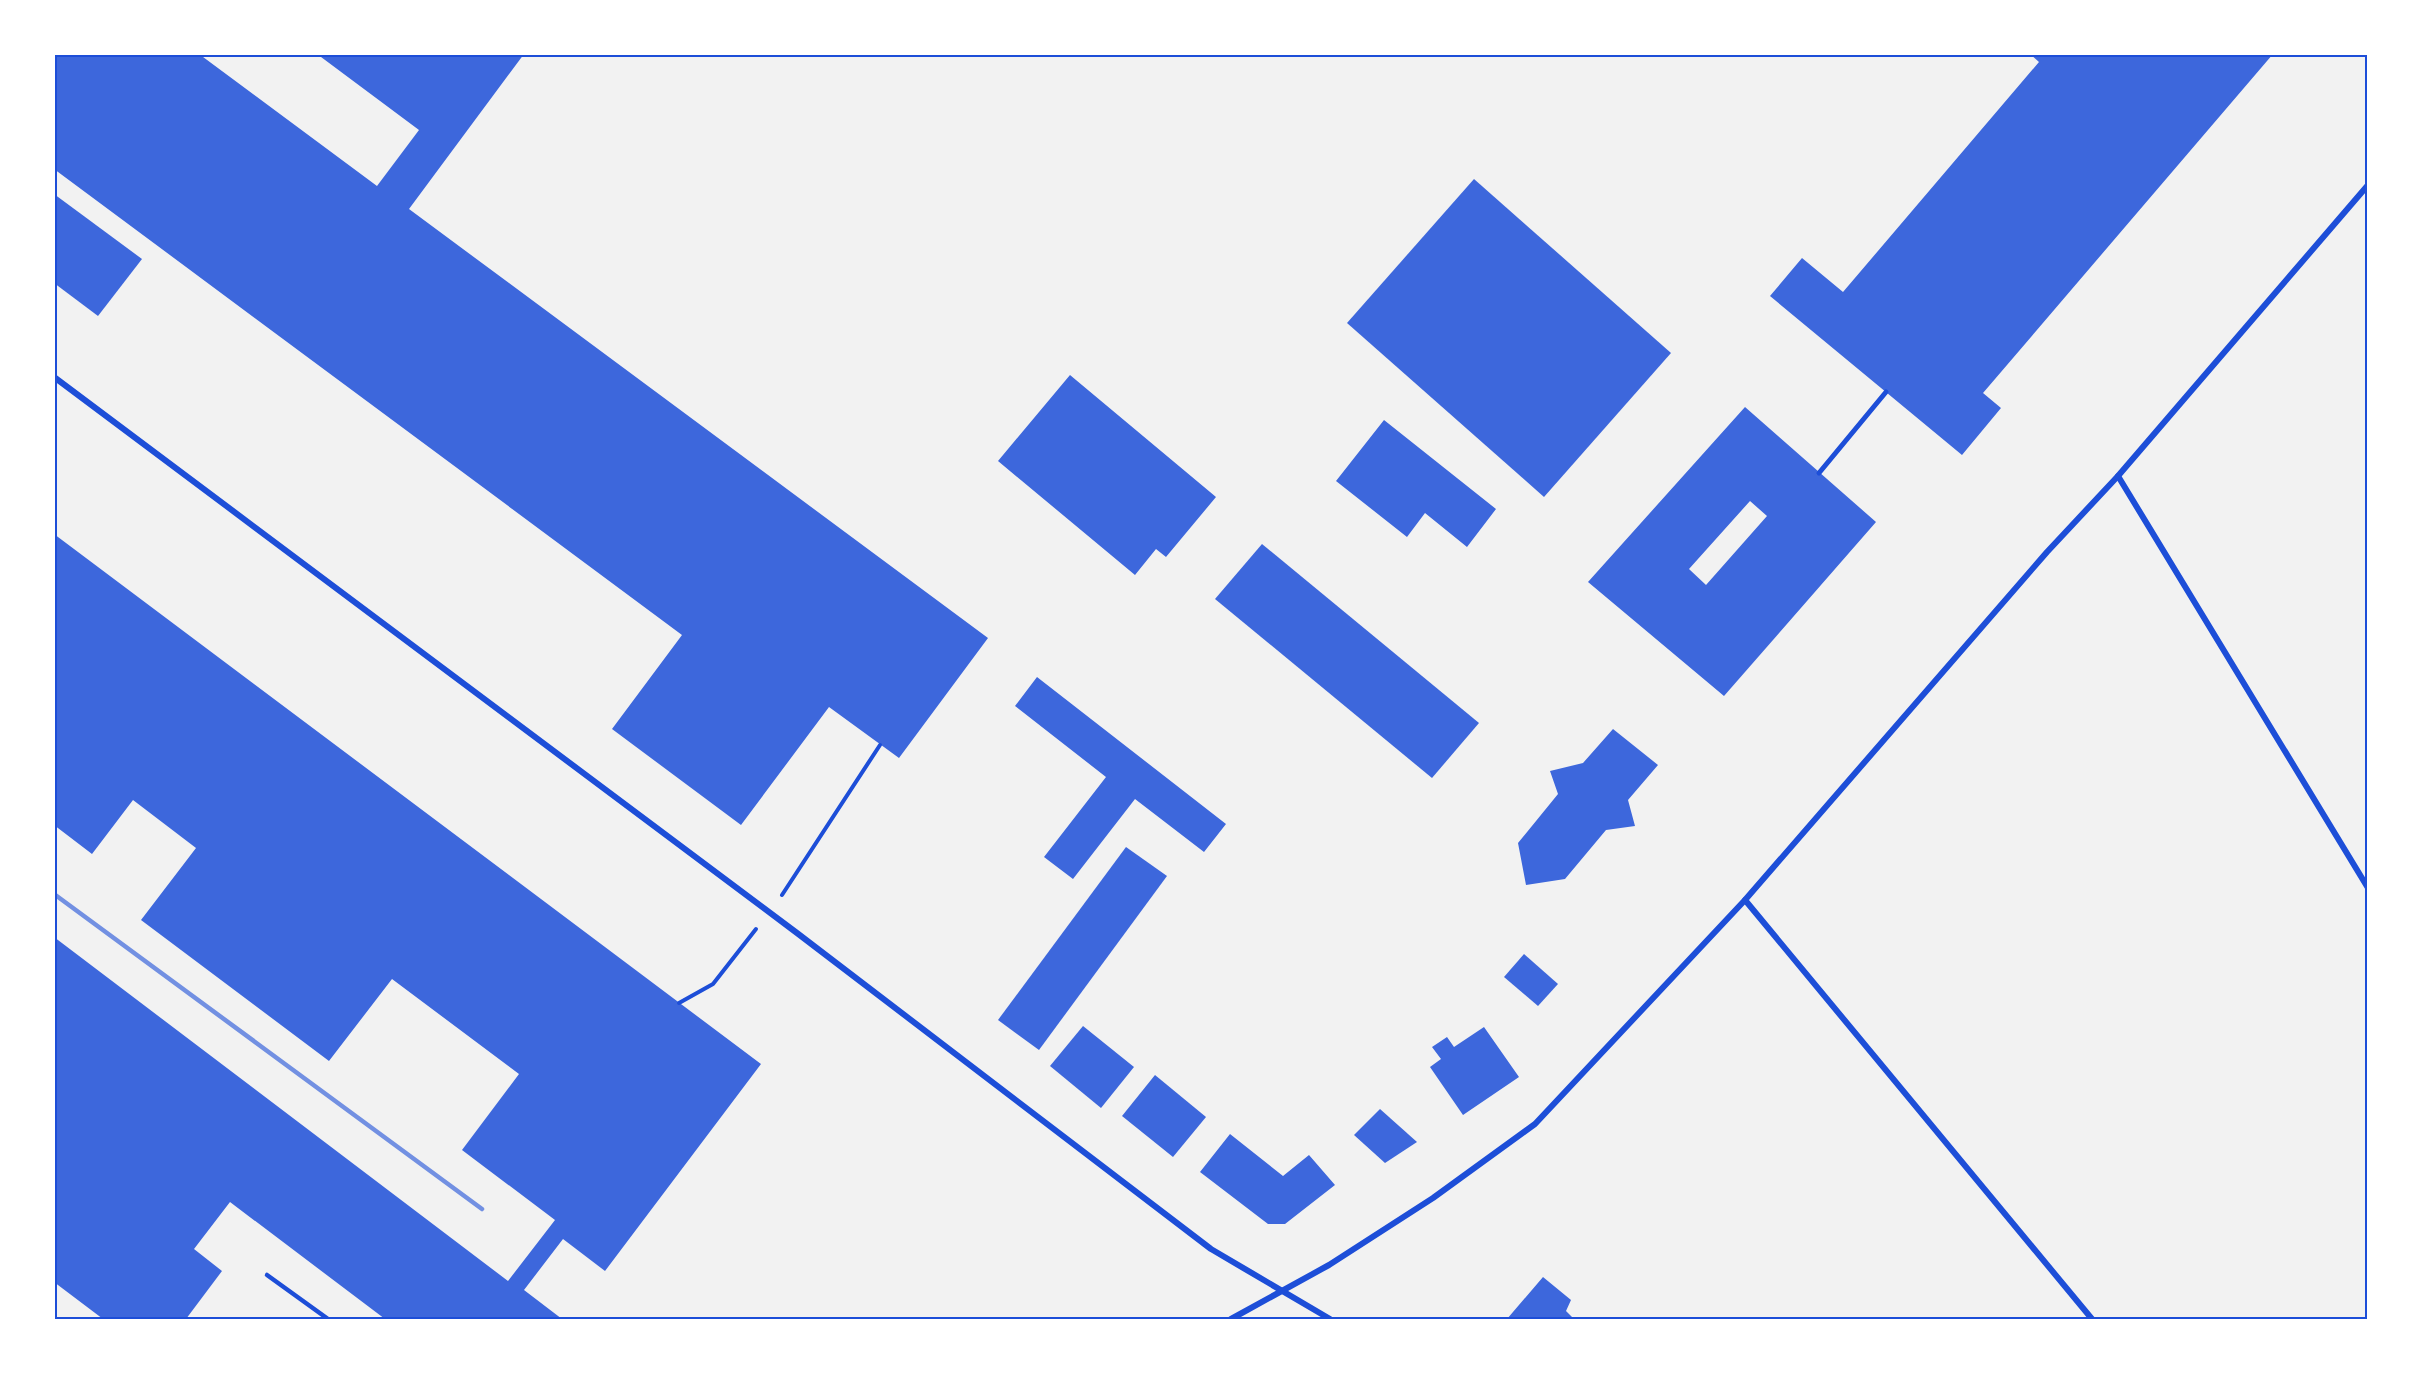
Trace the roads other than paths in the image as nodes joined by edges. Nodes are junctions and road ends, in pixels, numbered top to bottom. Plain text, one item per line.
1 (2368, 186) edge
2 (54, 377) edge
3 (1886, 392) dead end
4 (1819, 473) dead end
5 (2118, 476) junction
6 (2368, 888) edge
7 (1745, 900) junction
8 (267, 1275) dead end
9 (1282, 1291) junction
10 (328, 1319) edge
11 (1231, 1319) edge
12 (1330, 1319) edge
13 (2092, 1319) edge

1 - 5 street
2 - 9 street
3 - 4 street
5 - 6 street
5 - 7 street
7 - 9 street
7 - 13 street
8 - 10 lane
9 - 11 street
9 - 12 street

